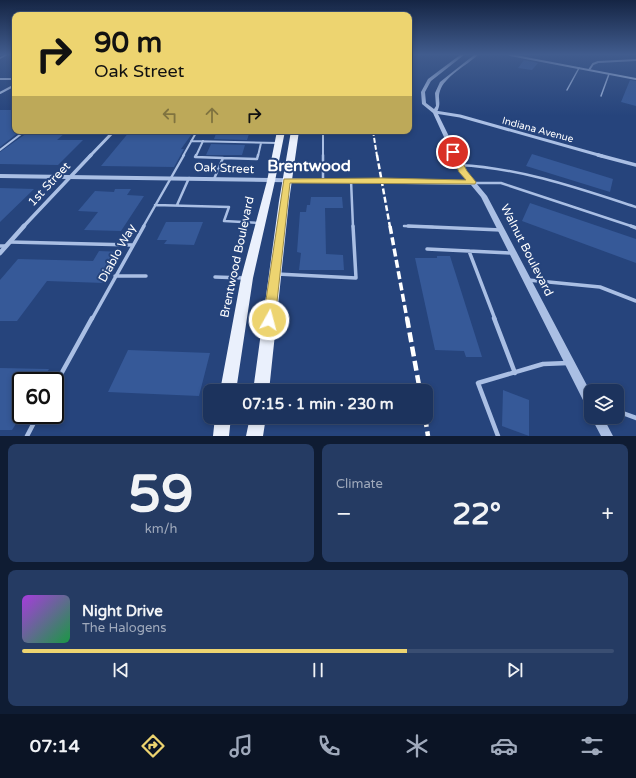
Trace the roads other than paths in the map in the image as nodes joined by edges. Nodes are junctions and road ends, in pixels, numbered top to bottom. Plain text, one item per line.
1 (435, 75) edge
2 (451, 75) edge
3 (575, 75) edge
4 (609, 75) edge
5 (616, 75) edge
6 (0, 79) edge
7 (12, 79) edge
8 (636, 79) edge
9 (12, 87) edge
10 (568, 90) dead end
11 (0, 94) edge
12 (601, 96) dead end
13 (434, 112) junction
14 (21, 134) edge
15 (111, 134) edge
16 (195, 134) edge
17 (280, 134) edge
18 (295, 134) edge
19 (323, 134) edge
20 (191, 141) junction
21 (203, 141) junction
22 (261, 143) junction
23 (278, 143) junction
24 (0, 150) edge
25 (223, 158) junction
26 (459, 164) junction
27 (636, 165) edge
28 (0, 176) edge
29 (69, 177) junction
30 (169, 178) junction
31 (189, 178) junction
32 (214, 179) junction
33 (271, 180) junction
34 (287, 180) junction
35 (323, 180) junction
36 (351, 180) junction
37 (472, 182) junction
38 (155, 205) junction
39 (177, 206) junction
40 (636, 206) edge
41 (259, 223) junction
42 (404, 226) dead end
43 (636, 228) edge
44 (501, 230) junction
45 (10, 242) junction
46 (132, 245) junction
47 (0, 246) edge
48 (6, 246) junction
49 (427, 249) dead end
50 (469, 251) junction
51 (0, 252) edge
52 (513, 253) junction
53 (275, 274) junction
54 (115, 276) junction
55 (146, 276) dead end
56 (215, 277) dead end
57 (247, 278) junction
58 (526, 280) junction
59 (636, 301) edge
60 (569, 363) junction
61 (62, 372) edge
62 (515, 373) junction
63 (229, 384) edge
64 (262, 384) edge
65 (584, 390) edge
66 (624, 414) edge
67 (636, 418) edge
68 (33, 424) edge
69 (222, 424) edge
70 (257, 424) edge
71 (601, 424) edge
72 (26, 436) edge
73 (221, 436) edge
74 (254, 436) edge
75 (498, 436) edge
76 (607, 436) edge

1 - 13 street, Walnut Boulevard
2 - 13 street
3 - 10 lane
4 - 12 lane
5 - 8 street
6 - 7 street
9 - 11 street
13 - 26 street, Walnut Boulevard
13 - 27 street, Indiana Avenue
14 - 24 lane
15 - 29 street, 1st Street
16 - 20 lane, Diablo Way
17 - 23 main road, Brentwood Boulevard
18 - 34 main road
19 - 35 lane
20 - 21 lane
20 - 30 lane, Diablo Way
21 - 22 lane
21 - 25 lane
22 - 23 lane
22 - 25 lane
23 - 33 main road, Brentwood Boulevard
25 - 32 lane
26 - 37 street, Walnut Boulevard
26 - 40 lane
28 - 29 street, Oak Street
29 - 30 street, Oak Street
29 - 45 street, 1st Street
30 - 31 street, Oak Street
30 - 38 lane, Diablo Way
31 - 32 street, Oak Street
31 - 39 lane
32 - 33 street, Oak Street
33 - 34 street, Oak Street
33 - 41 main road, Brentwood Boulevard
34 - 35 street, Oak Street
34 - 53 main road
35 - 36 street, Oak Street
36 - 37 street, Oak Street
36 - 53 lane
37 - 43 lane
37 - 44 street, Walnut Boulevard
38 - 39 lane
38 - 46 lane, Diablo Way
39 - 41 lane
41 - 57 main road, Brentwood Boulevard
42 - 44 lane
44 - 52 street, Walnut Boulevard
45 - 46 lane
45 - 48 street, 1st Street
46 - 54 lane, Diablo Way
47 - 48 lane
48 - 51 street, 1st Street
49 - 50 lane
50 - 52 lane
50 - 62 lane
52 - 58 street, Walnut Boulevard
53 - 64 main road
54 - 55 lane
54 - 61 lane, Diablo Way
56 - 57 lane
57 - 63 main road, Brentwood Boulevard
58 - 59 lane
58 - 60 street, Walnut Boulevard
60 - 62 lane
60 - 65 street, Walnut Boulevard
62 - 75 lane
66 - 67 lane
68 - 72 lane
69 - 73 main road
70 - 74 main road
71 - 76 street

